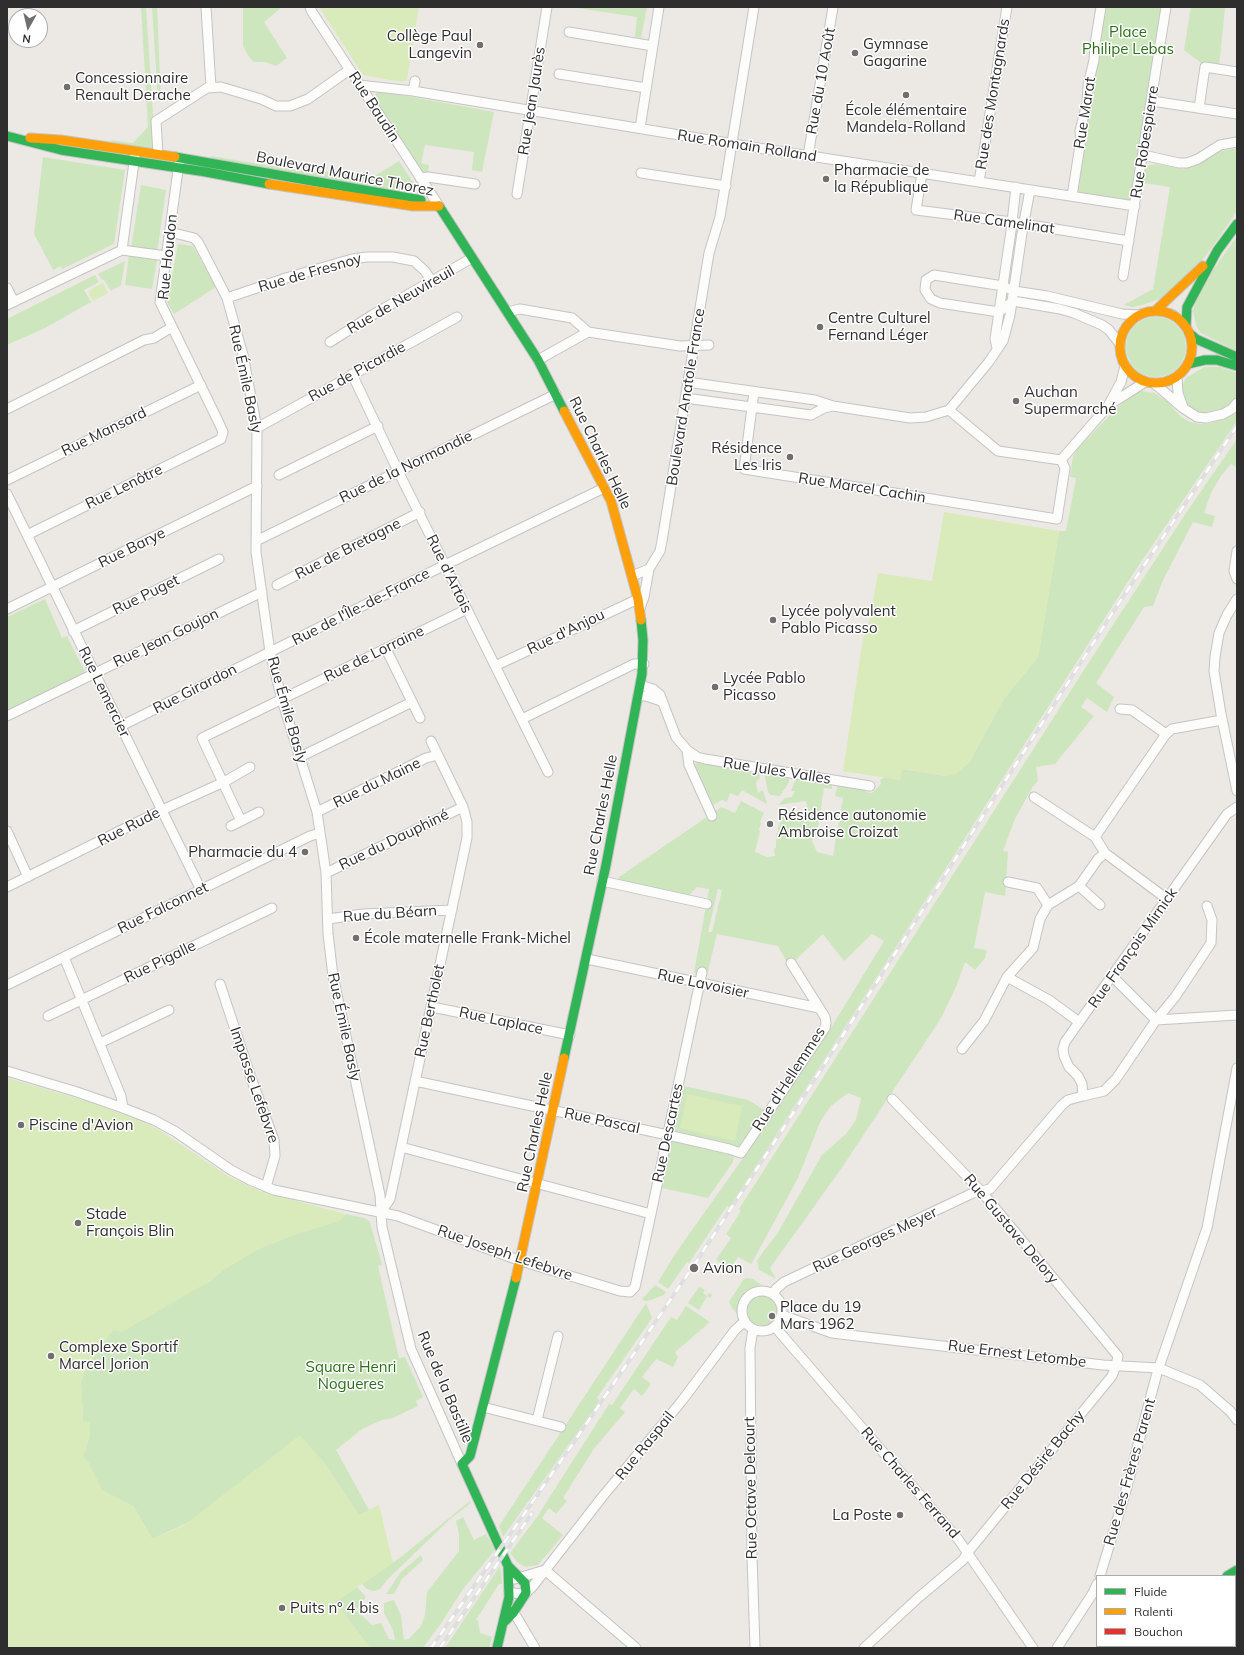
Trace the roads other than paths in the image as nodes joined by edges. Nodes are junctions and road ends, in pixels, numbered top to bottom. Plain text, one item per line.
1 (206, 7) edge
2 (310, 7) edge
3 (547, 7) edge
4 (659, 7) edge
5 (754, 7) edge
6 (834, 7) edge
7 (1007, 7) edge
8 (1101, 7) edge
9 (1166, 7) edge
10 (569, 32) dead end
11 (653, 46) junction
12 (350, 70) junction
13 (1237, 72) edge
14 (559, 74) dead end
15 (415, 81) dead end
16 (359, 85) junction
17 (211, 86) junction
18 (646, 88) junction
19 (413, 91) junction
20 (1152, 101) junction
21 (1198, 108) junction
22 (530, 110) junction
23 (1237, 114) edge
24 (640, 128) junction
25 (7, 136) edge
26 (21, 138) junction
27 (1237, 142) edge
28 (733, 144) junction
29 (136, 151) junction
30 (158, 154) junction
31 (1143, 155) junction
32 (808, 156) junction
33 (180, 158) junction
34 (134, 161) junction
35 (179, 168) junction
36 (641, 173) dead end
37 (922, 173) junction
38 (420, 178) junction
39 (979, 182) junction
40 (475, 184) dead end
41 (726, 186) junction
42 (1016, 187) junction
43 (1030, 190) junction
44 (517, 194) dead end
45 (1072, 196) junction
46 (439, 206) junction
47 (1134, 206) junction
48 (1012, 222) junction
49 (1023, 224) junction
50 (1237, 224) edge
51 (170, 232) junction
52 (1128, 240) junction
53 (122, 250) junction
54 (1218, 251) junction
55 (166, 256) junction
56 (472, 258) junction
57 (1123, 276) dead end
58 (432, 282) junction
59 (1003, 286) junction
60 (7, 288) edge
61 (1014, 291) junction
62 (226, 298) junction
63 (1012, 301) junction
64 (11, 303) edge
65 (1155, 311) junction
66 (507, 312) junction
67 (999, 312) junction
68 (1139, 315) junction
69 (456, 317) dead end
70 (172, 327) junction
71 (1188, 330) junction
72 (588, 332) junction
73 (330, 342) dead end
74 (1120, 344) junction
75 (709, 345) dead end
76 (693, 346) junction
77 (997, 348) junction
78 (1237, 357) edge
79 (538, 360) junction
80 (1188, 364) junction
81 (1125, 366) junction
82 (1237, 366) edge
83 (352, 374) junction
84 (1177, 378) junction
85 (687, 382) junction
86 (1145, 382) junction
87 (1155, 384) junction
88 (201, 385) junction
89 (754, 392) junction
90 (556, 394) junction
91 (685, 398) junction
92 (1237, 403) edge
93 (833, 406) junction
94 (1108, 406) junction
95 (752, 407) junction
96 (1183, 408) junction
97 (7, 409) edge
98 (948, 410) junction
99 (378, 426) junction
100 (257, 428) junction
101 (220, 439) joint
102 (1061, 460) junction
103 (398, 471) junction
104 (279, 475) dead end
105 (7, 480) edge
106 (257, 486) junction
107 (604, 488) junction
108 (7, 494) edge
109 (420, 512) junction
110 (27, 535) junction
111 (256, 541) junction
112 (1237, 551) edge
113 (219, 559) dead end
114 (445, 565) junction
115 (650, 569) junction
116 (632, 576) junction
117 (1237, 579) edge
118 (277, 585) dead end
119 (52, 587) junction
120 (262, 592) junction
121 (1237, 599) edge
122 (639, 603) junction
123 (7, 609) edge
124 (467, 609) junction
125 (73, 631) junction
126 (386, 649) junction
127 (270, 652) junction
128 (644, 664) junction
129 (495, 666) junction
130 (95, 673) junction
131 (640, 685) junction
132 (638, 696) junction
133 (282, 700) junction
134 (661, 701) junction
135 (412, 702) junction
136 (1120, 709) dead end
137 (7, 716) edge
138 (420, 718) dead end
139 (522, 719) junction
140 (1222, 720) junction
141 (120, 726) junction
142 (1166, 734) junction
143 (431, 741) dead end
144 (687, 750) junction
145 (438, 755) junction
146 (300, 757) junction
147 (250, 767) dead end
148 (548, 772) dead end
149 (224, 782) junction
150 (870, 786) dead end
151 (1237, 791) edge
152 (1034, 797) dead end
153 (463, 807) junction
154 (1237, 808) edge
155 (162, 810) junction
156 (259, 812) dead end
157 (317, 812) junction
158 (712, 816) dead end
159 (241, 821) junction
160 (231, 826) dead end
161 (7, 831) edge
162 (320, 833) junction
163 (1095, 837) junction
164 (1105, 853) junction
165 (326, 873) junction
166 (28, 877) junction
167 (602, 881) junction
168 (1008, 882) dead end
169 (1079, 886) junction
170 (7, 887) edge
171 (201, 890) junction
172 (1167, 899) junction
173 (707, 904) dead end
174 (1100, 904) dead end
175 (1048, 905) junction
176 (1207, 906) dead end
177 (272, 908) dead end
178 (452, 910) junction
179 (328, 919) junction
180 (64, 957) junction
181 (587, 959) junction
182 (791, 963) dead end
183 (702, 972) dead end
184 (1006, 977) junction
185 (1113, 978) junction
186 (700, 983) junction
187 (220, 984) dead end
188 (7, 985) edge
189 (82, 999) junction
190 (432, 1007) junction
191 (819, 1008) junction
192 (168, 1010) dead end
193 (48, 1016) dead end
194 (1237, 1016) edge
195 (1156, 1020) junction
196 (1079, 1022) junction
197 (570, 1035) junction
198 (100, 1043) junction
199 (962, 1049) dead end
200 (1237, 1068) edge
201 (7, 1072) edge
202 (415, 1081) junction
203 (1083, 1096) junction
204 (892, 1099) dead end
205 (124, 1108) junction
206 (554, 1110) junction
207 (668, 1135) junction
208 (401, 1147) junction
209 (741, 1153) joint
210 (538, 1184) junction
211 (266, 1187) junction
212 (981, 1191) junction
213 (381, 1212) junction
214 (651, 1214) junction
215 (521, 1261) junction
216 (630, 1292) joint
217 (774, 1294) junction
218 (782, 1315) junction
219 (745, 1322) junction
220 (775, 1327) junction
221 (753, 1329) junction
222 (558, 1336) dead end
223 (1116, 1365) junction
224 (1160, 1368) junction
225 (483, 1407) junction
226 (537, 1420) junction
227 (1237, 1420) edge
228 (561, 1427) dead end
229 (462, 1464) junction
230 (968, 1552) junction
231 (508, 1566) junction
232 (545, 1570) junction
233 (1100, 1575) edge
234 (520, 1577) junction
235 (1096, 1586) edge
236 (509, 1587) junction
237 (526, 1593) junction
238 (510, 1609) junction
239 (497, 1648) edge
240 (535, 1648) edge
241 (636, 1648) edge
242 (755, 1648) edge
243 (864, 1648) edge
244 (1033, 1648) edge
245 (1056, 1648) edge

1 - 17 street
2 - 12 street, Rue Baudin
3 - 22 street, Rue Jean Jaurès
4 - 11 street
5 - 28 street, Boulevard Anatole France
6 - 32 street, Rue du 10 Août
7 - 39 street, Rue des Montagnards
8 - 45 street, Rue Marat
9 - 20 street, Rue Robespierre
10 - 11 street
11 - 18 street
12 - 16 street, Rue Baudin
12 - 17 street
13 - 21 street
14 - 18 street
15 - 19 street
16 - 19 street, Rue Romain Rolland
16 - 38 street, Rue Baudin
17 - 30 street
18 - 24 street
19 - 22 street, Rue Romain Rolland
20 - 21 street
20 - 31 street, Rue Robespierre
21 - 23 street
22 - 24 street, Rue Romain Rolland
22 - 44 street, Rue Jean Jaurès
24 - 28 street, Rue Romain Rolland
25 - 26 street, Boulevard Maurice Thorez
26 - 29 street, Boulevard Maurice Thorez
26 - 34 street, Boulevard Maurice Thorez
27 - 31 street
28 - 32 street, Rue Romain Rolland
28 - 41 street, Boulevard Anatole France
29 - 30 street, Boulevard Maurice Thorez
29 - 34 street
30 - 33 street, Boulevard Maurice Thorez
31 - 47 street, Rue Robespierre
32 - 37 street, Rue Romain Rolland
33 - 35 street, Rue Houdon
33 - 46 street, Boulevard Maurice Thorez
34 - 35 street, Boulevard Maurice Thorez
34 - 53 street
35 - 46 street, Boulevard Maurice Thorez
35 - 51 street, Rue Houdon
36 - 41 street
37 - 39 street, Rue Romain Rolland
37 - 48 street, Rue Camelinat
38 - 40 street
38 - 46 street, Rue Baudin
39 - 42 street, Rue Romain Rolland
41 - 76 street, Boulevard Anatole France
42 - 43 street, Rue Romain Rolland
42 - 48 street
43 - 45 street, Rue Romain Rolland
43 - 49 street
45 - 47 street, Rue Romain Rolland
46 - 56 street, Rue Charles Helle
47 - 52 street, Rue Robespierre
48 - 49 street, Rue Camelinat
48 - 59 street
49 - 52 street, Rue Camelinat
49 - 61 street
50 - 54 street
51 - 55 street, Rue Houdon
51 - 62 street, Rue Émile Basly
52 - 57 street, Rue Robespierre
53 - 55 street
53 - 64 street
54 - 65 street
54 - 71 street
55 - 70 street, Rue Houdon
56 - 58 street, Rue de Neuvireuil
56 - 66 street, Rue Charles Helle
58 - 62 street, Rue de Fresnoy
58 - 73 street, Rue de Neuvireuil
59 - 61 street
59 - 63 street
59 - 67 street
59 - 67 street
60 - 64 street
61 - 63 street
61 - 68 street
62 - 100 street, Rue Émile Basly
63 - 67 street
63 - 74 street
63 - 77 street
65 - 68 street
65 - 71 street
66 - 72 street
66 - 79 street, Rue Charles Helle
67 - 77 street
68 - 74 street
69 - 83 street, Rue de Picardie
70 - 88 street, Rue Houdon
70 - 97 street
71 - 78 street
71 - 80 street
72 - 76 street
72 - 79 street
74 - 81 street
75 - 76 street
76 - 85 street, Boulevard Anatole France
77 - 98 street
79 - 90 street, Rue Charles Helle
80 - 82 street
80 - 84 street
81 - 86 street
81 - 94 street
83 - 99 street, Rue d'Artois
83 - 100 street, Rue de Picardie
84 - 87 street
84 - 96 street
85 - 89 street
85 - 91 street, Boulevard Anatole France
86 - 87 street
86 - 94 street
87 - 96 street
88 - 101 street, Rue Houdon
88 - 105 street, Rue Mansard
89 - 93 street
89 - 95 street, Rue Marcel Cachin
90 - 103 street, Rue de la Normandie
90 - 107 street, Rue Charles Helle
91 - 95 street
91 - 115 street, Boulevard Anatole France
92 - 96 street
93 - 95 street
93 - 98 street
94 - 102 street
95 - 102 street, Rue Marcel Cachin
98 - 102 street
99 - 103 street, Rue d'Artois
99 - 104 street
100 - 106 street, Rue Émile Basly
101 - 110 street, Rue Lenôtre
103 - 109 street, Rue d'Artois
103 - 111 street, Rue de la Normandie
106 - 111 street, Rue Émile Basly
106 - 119 street, Rue Barye
107 - 114 street, Rue de l'Île-de-France
107 - 116 street, Rue Charles Helle
108 - 110 street, Rue Lemercier
109 - 114 street, Rue d'Artois
109 - 118 street, Rue de Bretagne
110 - 119 street, Rue Lemercier
111 - 120 street, Rue Émile Basly
112 - 117 street
113 - 125 street, Rue Puget
114 - 124 street, Rue d'Artois
114 - 127 street, Rue de l'Île-de-France
115 - 116 street
115 - 122 street, Boulevard Anatole France
116 - 122 street, Rue Charles Helle
119 - 123 street, Rue Barye
119 - 125 street, Rue Lemercier
120 - 127 street, Rue Émile Basly
120 - 130 street, Rue Jean Goujon
121 - 140 street
122 - 128 street, Rue Charles Helle
122 - 129 street, Rue d'Anjou
124 - 126 street, Rue de Lorraine
124 - 129 street, Rue d'Artois
125 - 130 street, Rue Lemercier
126 - 133 street, Rue de Lorraine
126 - 135 street
127 - 133 street, Rue Émile Basly
127 - 141 street, Rue Girardon
128 - 131 street, Rue Charles Helle
128 - 139 street
129 - 139 street, Rue d'Artois
130 - 137 street, Rue Jean Goujon
130 - 141 street, Rue Lemercier
131 - 132 street, Rue Charles Helle
131 - 134 street
132 - 134 street
132 - 167 street, Rue Charles Helle
133 - 146 street, Rue Émile Basly
133 - 149 street, Rue de Lorraine
134 - 144 street
135 - 138 street
135 - 146 street
136 - 142 street
139 - 148 street, Rue d'Artois
140 - 142 street
140 - 151 street
141 - 155 street, Rue Lemercier
142 - 163 street
143 - 145 street, Rue Bertholet
144 - 150 street, Rue Jules Valles
144 - 158 street
145 - 153 street, Rue Bertholet
145 - 157 street, Rue du Maine
146 - 157 street, Rue Émile Basly
147 - 149 street, Rue Rude
149 - 155 street, Rue Rude
149 - 159 street
152 - 163 street
153 - 165 street, Rue du Dauphiné
153 - 178 street, Rue Bertholet
154 - 172 street, Rue François Mirnick
155 - 166 street, Rue Rude
155 - 171 street, Rue Lemercier
156 - 159 street
157 - 162 street, Rue Émile Basly
159 - 160 street
161 - 166 street
162 - 165 street, Rue Émile Basly
162 - 171 street, Rue Falconnet
163 - 164 street
164 - 169 street
164 - 172 street
165 - 179 street, Rue Émile Basly
166 - 170 street, Rue Rude
167 - 173 street
167 - 181 street, Rue Charles Helle
168 - 175 street
169 - 174 street
169 - 175 street
171 - 180 street, Rue Falconnet
172 - 185 street, Rue François Mirnick
175 - 184 street
176 - 195 street, Rue Georges Meyer
177 - 189 street, Rue Pigalle
178 - 179 street, Rue du Béarn
178 - 190 street, Rue Bertholet
179 - 213 street, Rue Émile Basly
180 - 188 street, Rue Falconnet
180 - 189 street
181 - 186 street, Rue Lavoisier
181 - 197 street, Rue Charles Helle
182 - 191 street, Rue d'Hellemmes
183 - 186 street, Rue Descartes
184 - 196 street
184 - 199 street
185 - 195 street
185 - 196 street, Rue François Mirnick
186 - 191 street, Rue Lavoisier
186 - 207 street, Rue Descartes
187 - 211 street, Impasse Lefebvre
189 - 193 street, Rue Pigalle
189 - 198 street
190 - 197 street, Rue Laplace
190 - 202 street, Rue Bertholet
191 - 209 street, Rue d'Hellemmes
192 - 198 street
194 - 195 street
195 - 203 street, Rue Georges Meyer
196 - 203 street, Rue François Mirnick
197 - 206 street, Rue Charles Helle
198 - 205 street
200 - 224 street, Rue des Frères Parent
201 - 205 street, Rue Joseph Lefebvre
202 - 206 street, Rue Pascal
202 - 208 street, Rue Bertholet
203 - 212 street, Rue Georges Meyer
204 - 212 street, Rue Gustave Delory
205 - 211 street, Rue Joseph Lefebvre
206 - 207 street, Rue Pascal
206 - 210 street, Rue Charles Helle
207 - 209 street, Rue Pascal
207 - 214 street, Rue Descartes
208 - 210 street
208 - 213 street, Rue Bertholet
210 - 214 street
210 - 215 street, Rue Charles Helle
211 - 213 street, Rue Joseph Lefebvre
212 - 217 street, Rue Georges Meyer
212 - 223 street, Rue Gustave Delory
213 - 215 street, Rue Joseph Lefebvre
213 - 229 street, Rue de la Bastille
214 - 216 street, Rue Descartes
215 - 216 street, Rue Joseph Lefebvre
215 - 225 street, Rue Charles Helle
217 - 218 street
217 - 219 street
218 - 220 street
218 - 223 street, Rue Ernest Letombe
219 - 221 street
219 - 232 street, Rue Raspail
220 - 221 street
220 - 230 street, Rue Charles Ferrand
221 - 242 street, Rue Octave Delcourt
222 - 226 street
223 - 224 street, Rue Ernest Letombe
223 - 230 street, Rue Désiré Bachy
224 - 227 street, Rue Ernest Letombe
224 - 233 street, Rue des Frères Parent
225 - 226 street
225 - 229 street, Rue Charles Helle
226 - 228 street
229 - 231 street, Rue de la Bastille
230 - 243 street, Rue Désiré Bachy
230 - 244 street, Rue Charles Ferrand
231 - 234 street, Rue de la Bastille
231 - 236 street, Rue de la Bastille
232 - 234 street
232 - 237 street, Rue Raspail
232 - 241 street
234 - 236 street
234 - 237 street, Rue de la Bastille
235 - 245 street
236 - 237 street
236 - 238 street, Rue de la Bastille
237 - 238 street
238 - 239 street
238 - 240 street

